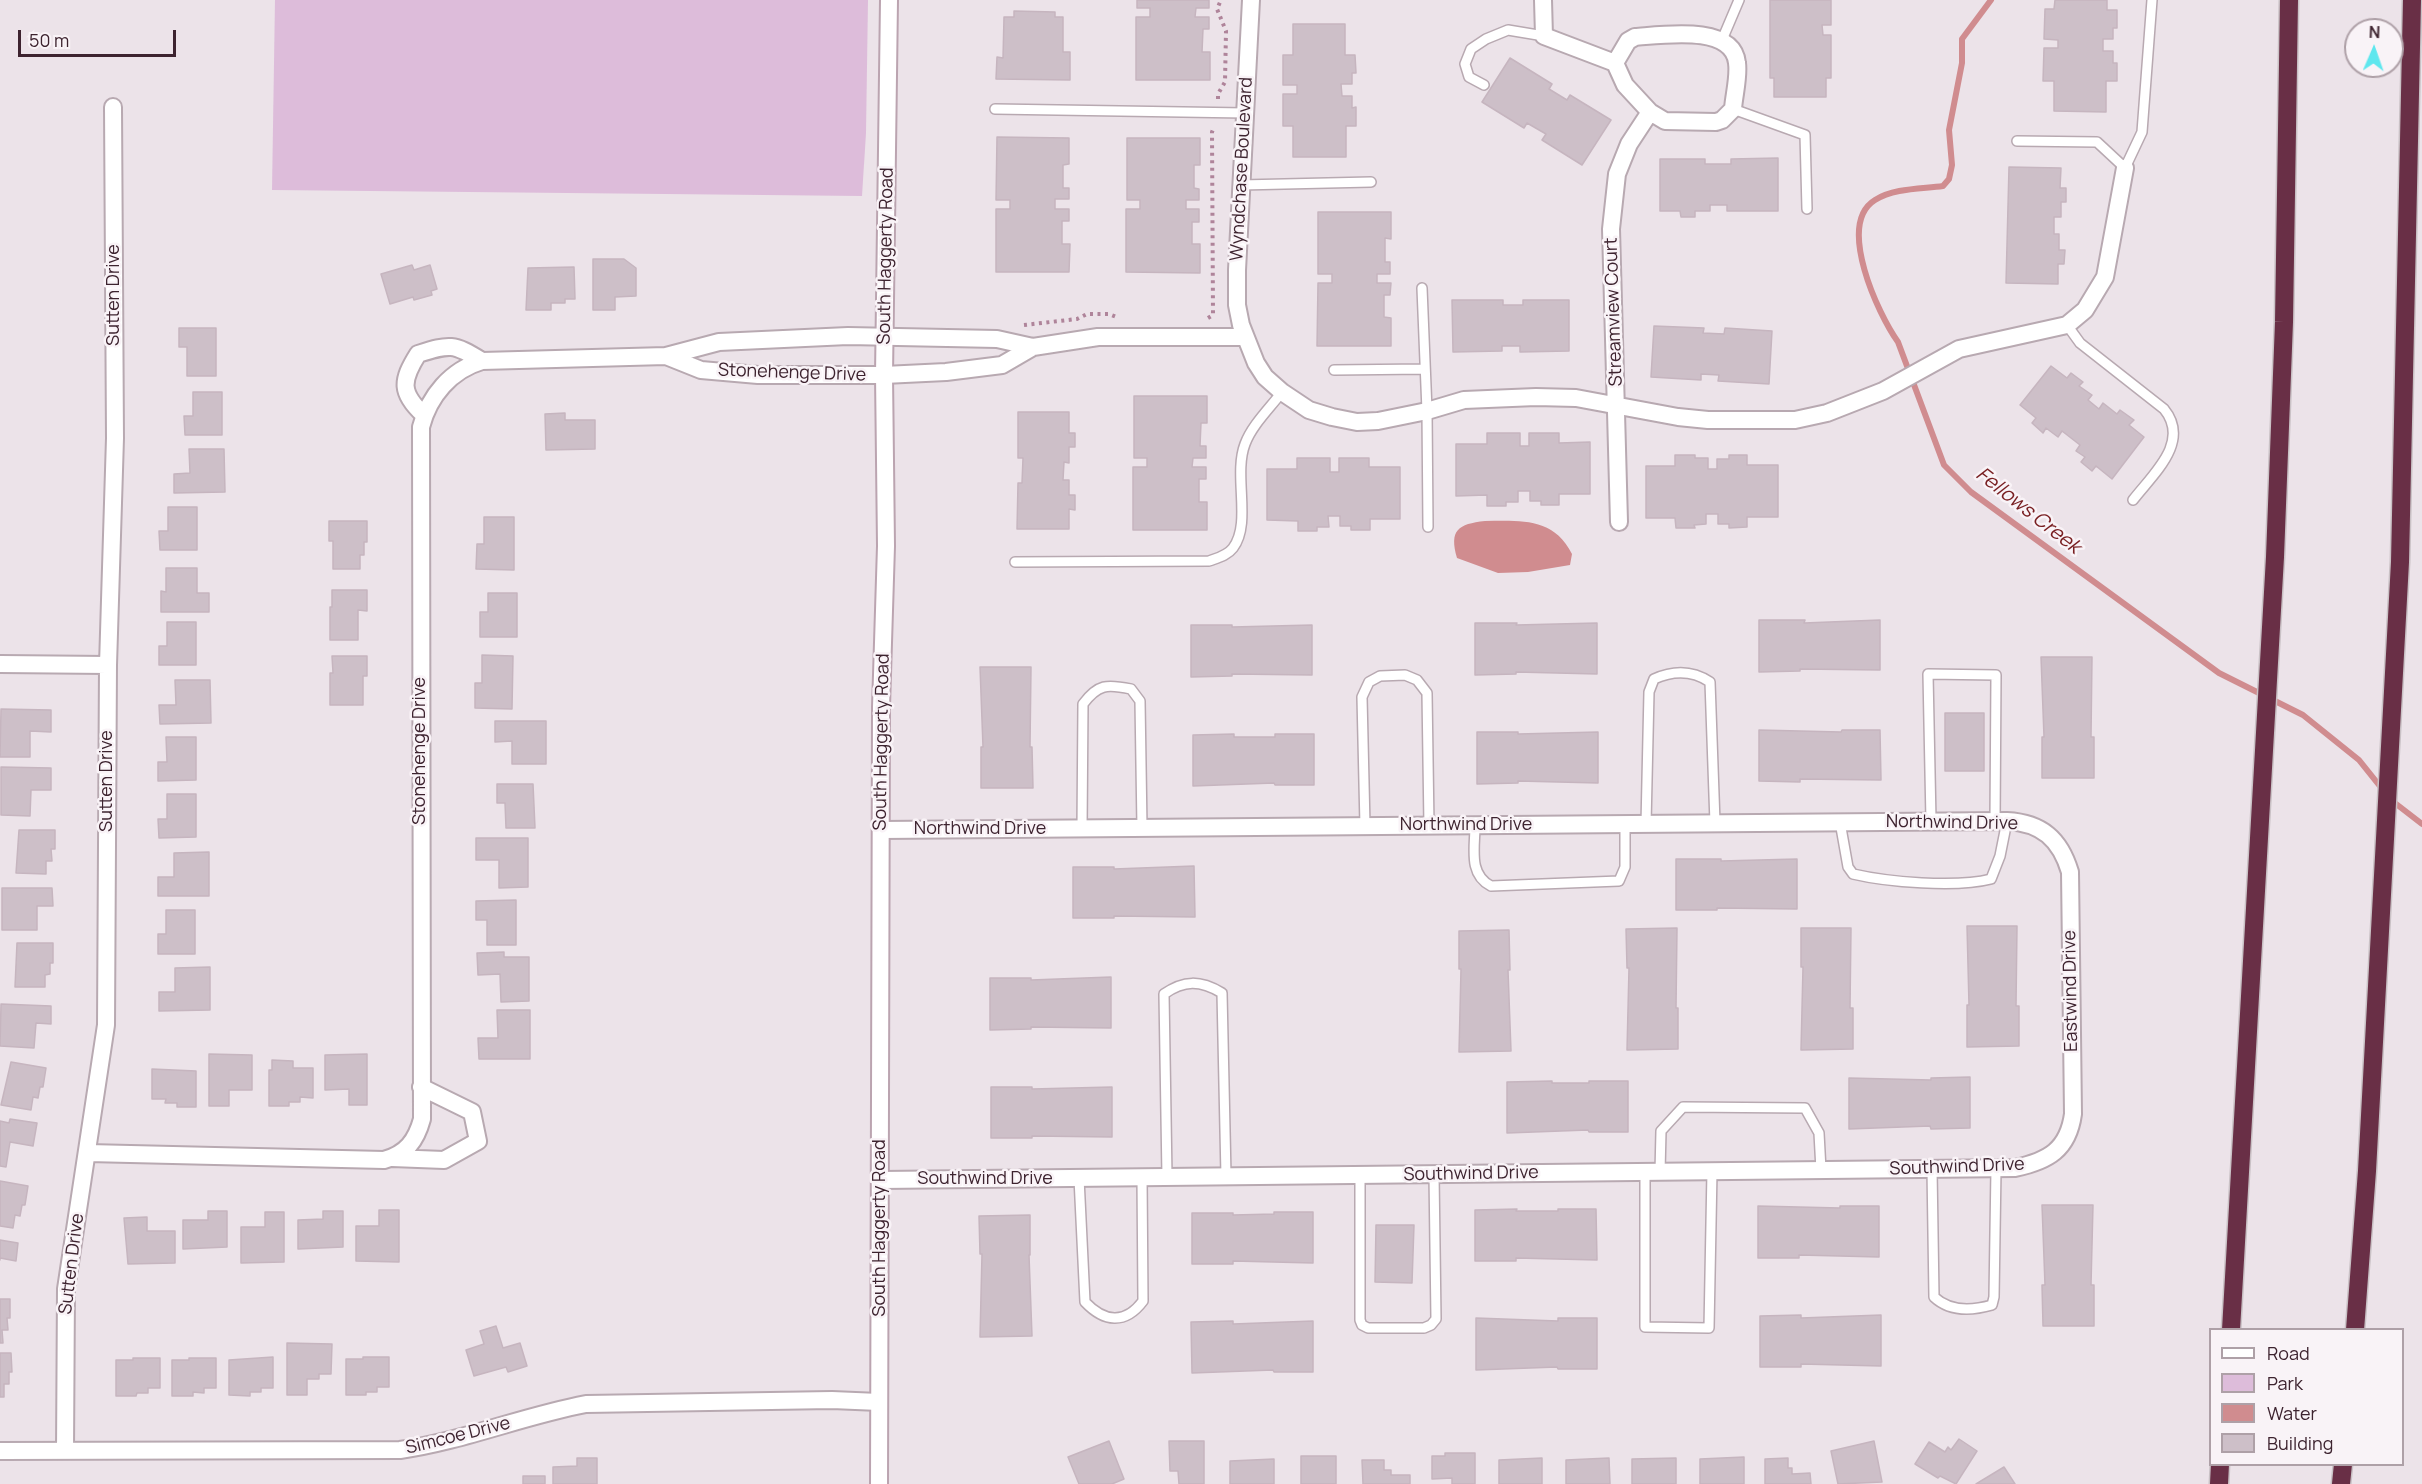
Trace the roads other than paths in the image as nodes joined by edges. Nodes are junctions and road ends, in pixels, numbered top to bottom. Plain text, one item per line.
1 (889, 0) edge
2 (1251, 0) edge
3 (1543, 0) edge
4 (1739, 0) edge
5 (2152, 0) edge
6 (2289, 0) edge
7 (2412, 0) edge
8 (1544, 36) junction
9 (1722, 40) junction
10 (1614, 63) junction
11 (1484, 85) dead end
12 (113, 107) dead end
13 (995, 109) dead end
14 (1733, 109) junction
15 (1245, 112) junction
16 (1650, 112) junction
17 (2017, 141) dead end
18 (2125, 168) junction
19 (1371, 182) dead end
20 (1241, 185) junction
21 (1807, 210) dead end
22 (1422, 288) dead end
23 (2067, 325) junction
24 (1245, 337) junction
25 (885, 338) junction
26 (1033, 347) junction
27 (666, 356) junction
28 (482, 361) junction
29 (1425, 369) junction
30 (1334, 370) dead end
31 (884, 375) junction
32 (1282, 392) junction
33 (1617, 406) junction
34 (1427, 411) junction
35 (424, 415) junction
36 (2133, 500) dead end
37 (1619, 522) dead end
38 (1428, 527) dead end
39 (1015, 562) dead end
40 (0, 664) edge
41 (108, 665) junction
42 (1931, 821) junction
43 (2001, 821) junction
44 (1840, 822) junction
45 (1715, 823) junction
46 (1625, 824) junction
47 (1646, 824) junction
48 (1475, 825) junction
49 (1365, 826) junction
50 (1429, 826) junction
51 (1082, 828) junction
52 (1142, 828) junction
53 (881, 830) junction
54 (2048, 835) joint
55 (422, 1087) junction
56 (2057, 1150) joint
57 (88, 1153) junction
58 (392, 1158) junction
59 (1932, 1169) junction
60 (1996, 1169) junction
61 (1821, 1170) junction
62 (1712, 1171) junction
63 (1652, 1172) junction
64 (1434, 1174) junction
65 (1360, 1175) junction
66 (1226, 1176) junction
67 (1142, 1177) junction
68 (1167, 1177) junction
69 (1079, 1178) junction
70 (881, 1180) junction
71 (2231, 1328) edge
72 (2355, 1328) edge
73 (879, 1402) junction
74 (0, 1451) edge
75 (65, 1451) junction
76 (2220, 1466) edge
77 (2343, 1466) edge
78 (879, 1484) edge
79 (2218, 1484) edge
80 (2341, 1484) edge

1 - 25 street, South Haggerty Road
2 - 15 street, Wyndchase Boulevard
3 - 8 street
4 - 9 lane
5 - 18 lane
6 - 71 highway
7 - 72 highway
8 - 10 street
8 - 11 lane
9 - 10 street
9 - 14 street
10 - 16 street
12 - 41 street, Sutten Drive
13 - 15 lane
14 - 16 street
14 - 21 lane
15 - 20 street, Wyndchase Boulevard
16 - 33 street, Streamview Court
17 - 18 lane
18 - 23 street
19 - 20 lane
20 - 24 street, Wyndchase Boulevard
22 - 29 lane
23 - 33 street, Wyndchase Boulevard
23 - 36 lane
24 - 26 street
24 - 32 street, Wyndchase Boulevard
25 - 26 street
25 - 27 street, Stonehenge Drive
25 - 31 street, South Haggerty Road
26 - 31 street
27 - 28 street, Stonehenge Drive
27 - 31 street, Stonehenge Drive
28 - 35 street, Stonehenge Drive
28 - 35 street, Stonehenge Drive
29 - 30 lane
29 - 34 lane
31 - 53 street, South Haggerty Road
32 - 34 street, Wyndchase Boulevard
32 - 39 lane
33 - 34 street, Wyndchase Boulevard
33 - 37 street, Streamview Court
34 - 38 lane
35 - 55 street, Stonehenge Drive
40 - 41 street
41 - 57 street, Sutten Drive
42 - 43 street, Northwind Drive
42 - 43 lane
42 - 44 street, Northwind Drive
43 - 44 lane
43 - 54 street, Northwind Drive
44 - 45 street, Northwind Drive
45 - 47 street, Northwind Drive
45 - 47 lane
46 - 47 street, Northwind Drive
46 - 48 street, Northwind Drive
46 - 48 lane
48 - 50 street, Northwind Drive
49 - 50 street, Northwind Drive
49 - 50 lane
49 - 52 street, Northwind Drive
51 - 52 street, Northwind Drive
51 - 52 lane
51 - 53 street, Northwind Drive
53 - 70 street, South Haggerty Road
54 - 56 street, Eastwind Drive
55 - 58 street, Stonehenge Drive
55 - 58 street
56 - 60 street, Southwind Drive
57 - 58 street
57 - 75 street, Sutten Drive
59 - 60 street, Southwind Drive
59 - 60 lane
59 - 61 street, Southwind Drive
61 - 62 street, Southwind Drive
61 - 63 lane
62 - 63 street, Southwind Drive
62 - 63 lane
63 - 64 street, Southwind Drive
64 - 65 street, Southwind Drive
64 - 65 lane
65 - 66 street, Southwind Drive
66 - 68 street, Southwind Drive
66 - 68 lane
67 - 68 street, Southwind Drive
67 - 69 street, Southwind Drive
67 - 69 lane
69 - 70 street, Southwind Drive
70 - 73 street, South Haggerty Road
73 - 75 street, Simcoe Drive
73 - 78 street, South Haggerty Road
74 - 75 street, Simcoe Drive
76 - 79 highway
77 - 80 highway

